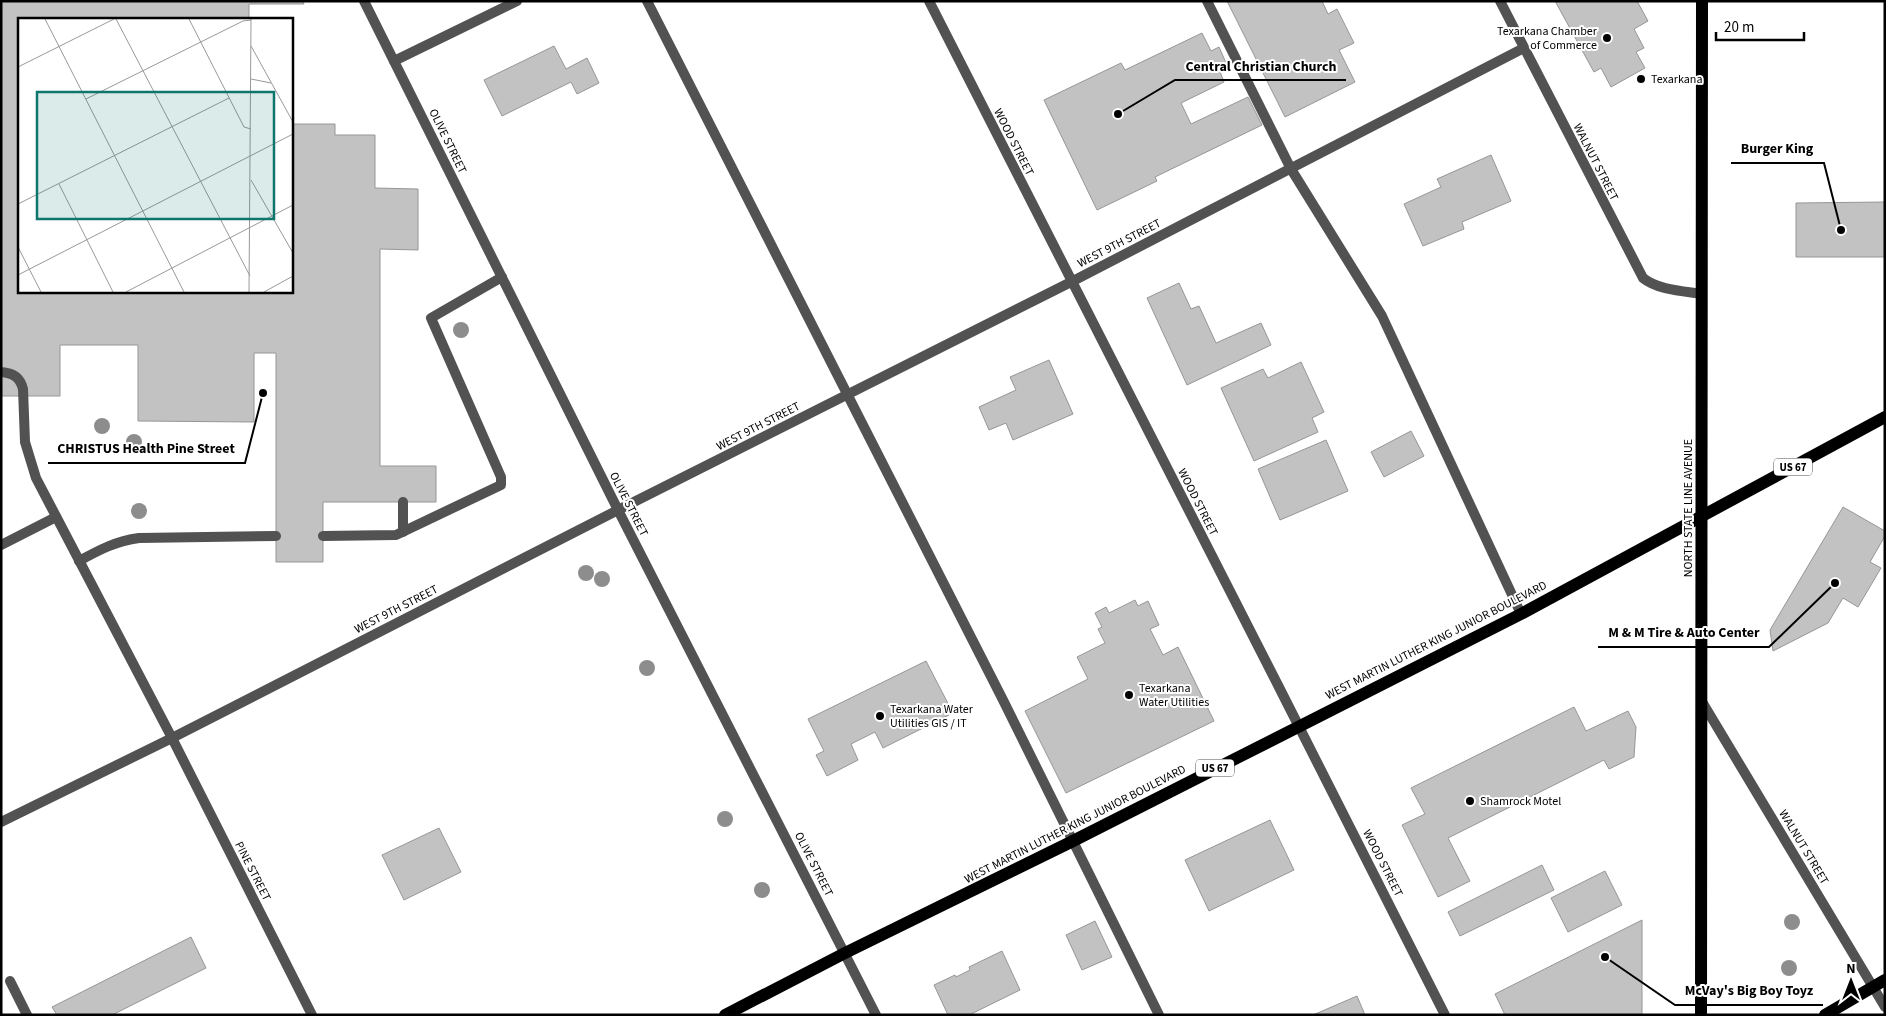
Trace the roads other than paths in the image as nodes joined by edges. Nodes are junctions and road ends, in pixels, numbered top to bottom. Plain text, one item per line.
1 (364, 1) edge
2 (517, 1) edge
3 (647, 1) edge
4 (929, 1) edge
5 (1207, 1) edge
6 (1500, 1) edge
7 (1702, 1) edge
8 (1524, 48) junction
9 (394, 61) junction
10 (1291, 169) junction
11 (502, 278) junction
12 (1071, 282) junction
13 (1702, 294) junction
14 (1, 372) edge
15 (848, 395) junction
16 (1885, 417) edge
17 (403, 502) dead end
18 (618, 510) junction
19 (1702, 516) junction
20 (56, 517) junction
21 (403, 532) junction
22 (276, 536) dead end
23 (323, 536) dead end
24 (1, 545) edge
25 (79, 561) junction
26 (1521, 614) junction
27 (1701, 700) junction
28 (1299, 725) junction
29 (172, 738) junction
30 (1, 822) edge
31 (1073, 841) junction
32 (845, 953) junction
33 (10, 981) dead end
34 (1879, 983) edge
35 (1885, 1007) edge
36 (27, 1015) edge
37 (312, 1015) edge
38 (726, 1015) edge
39 (876, 1015) edge
40 (1159, 1015) edge
41 (1445, 1015) edge
42 (1701, 1015) edge
43 (1825, 1015) edge

1 - 9 street, OLIVE STREET
2 - 9 street
3 - 15 street
4 - 12 street, WOOD STREET
5 - 10 street
6 - 8 street, WALNUT STREET
7 - 13 main road, NORTH STATE LINE AVENUE
8 - 10 street, WEST 9TH STREET
8 - 13 street, WALNUT STREET
9 - 11 street, OLIVE STREET
10 - 12 street, WEST 9TH STREET
10 - 26 street
11 - 18 street, OLIVE STREET
11 - 21 street
12 - 15 street, WEST 9TH STREET
12 - 28 street, WOOD STREET
13 - 19 main road, NORTH STATE LINE AVENUE
14 - 20 street, PINE STREET
15 - 18 street, WEST 9TH STREET
15 - 31 street
16 - 19 main road, US 67
17 - 21 street
18 - 29 street, WEST 9TH STREET
18 - 32 street, OLIVE STREET
19 - 26 main road, WEST MARTIN LUTHER KING JUNIOR BOULEVARD / US 67
19 - 27 main road, NORTH STATE LINE AVENUE
20 - 24 street
20 - 25 street, PINE STREET
21 - 23 street
22 - 25 street
25 - 29 street, PINE STREET
26 - 28 main road, WEST MARTIN LUTHER KING JUNIOR BOULEVARD / US 67
27 - 34 street, WALNUT STREET
27 - 42 main road, NORTH STATE LINE AVENUE
28 - 31 main road, WEST MARTIN LUTHER KING JUNIOR BOULEVARD / US 67
28 - 41 street, WOOD STREET
29 - 30 street, WEST 9TH STREET
29 - 37 street, PINE STREET
31 - 32 main road, WEST MARTIN LUTHER KING JUNIOR BOULEVARD / US 67
31 - 40 street
32 - 38 main road, WEST MARTIN LUTHER KING JUNIOR BOULEVARD / US 67
32 - 39 street, OLIVE STREET
33 - 36 street
34 - 35 street, WALNUT STREET
34 - 43 main road

